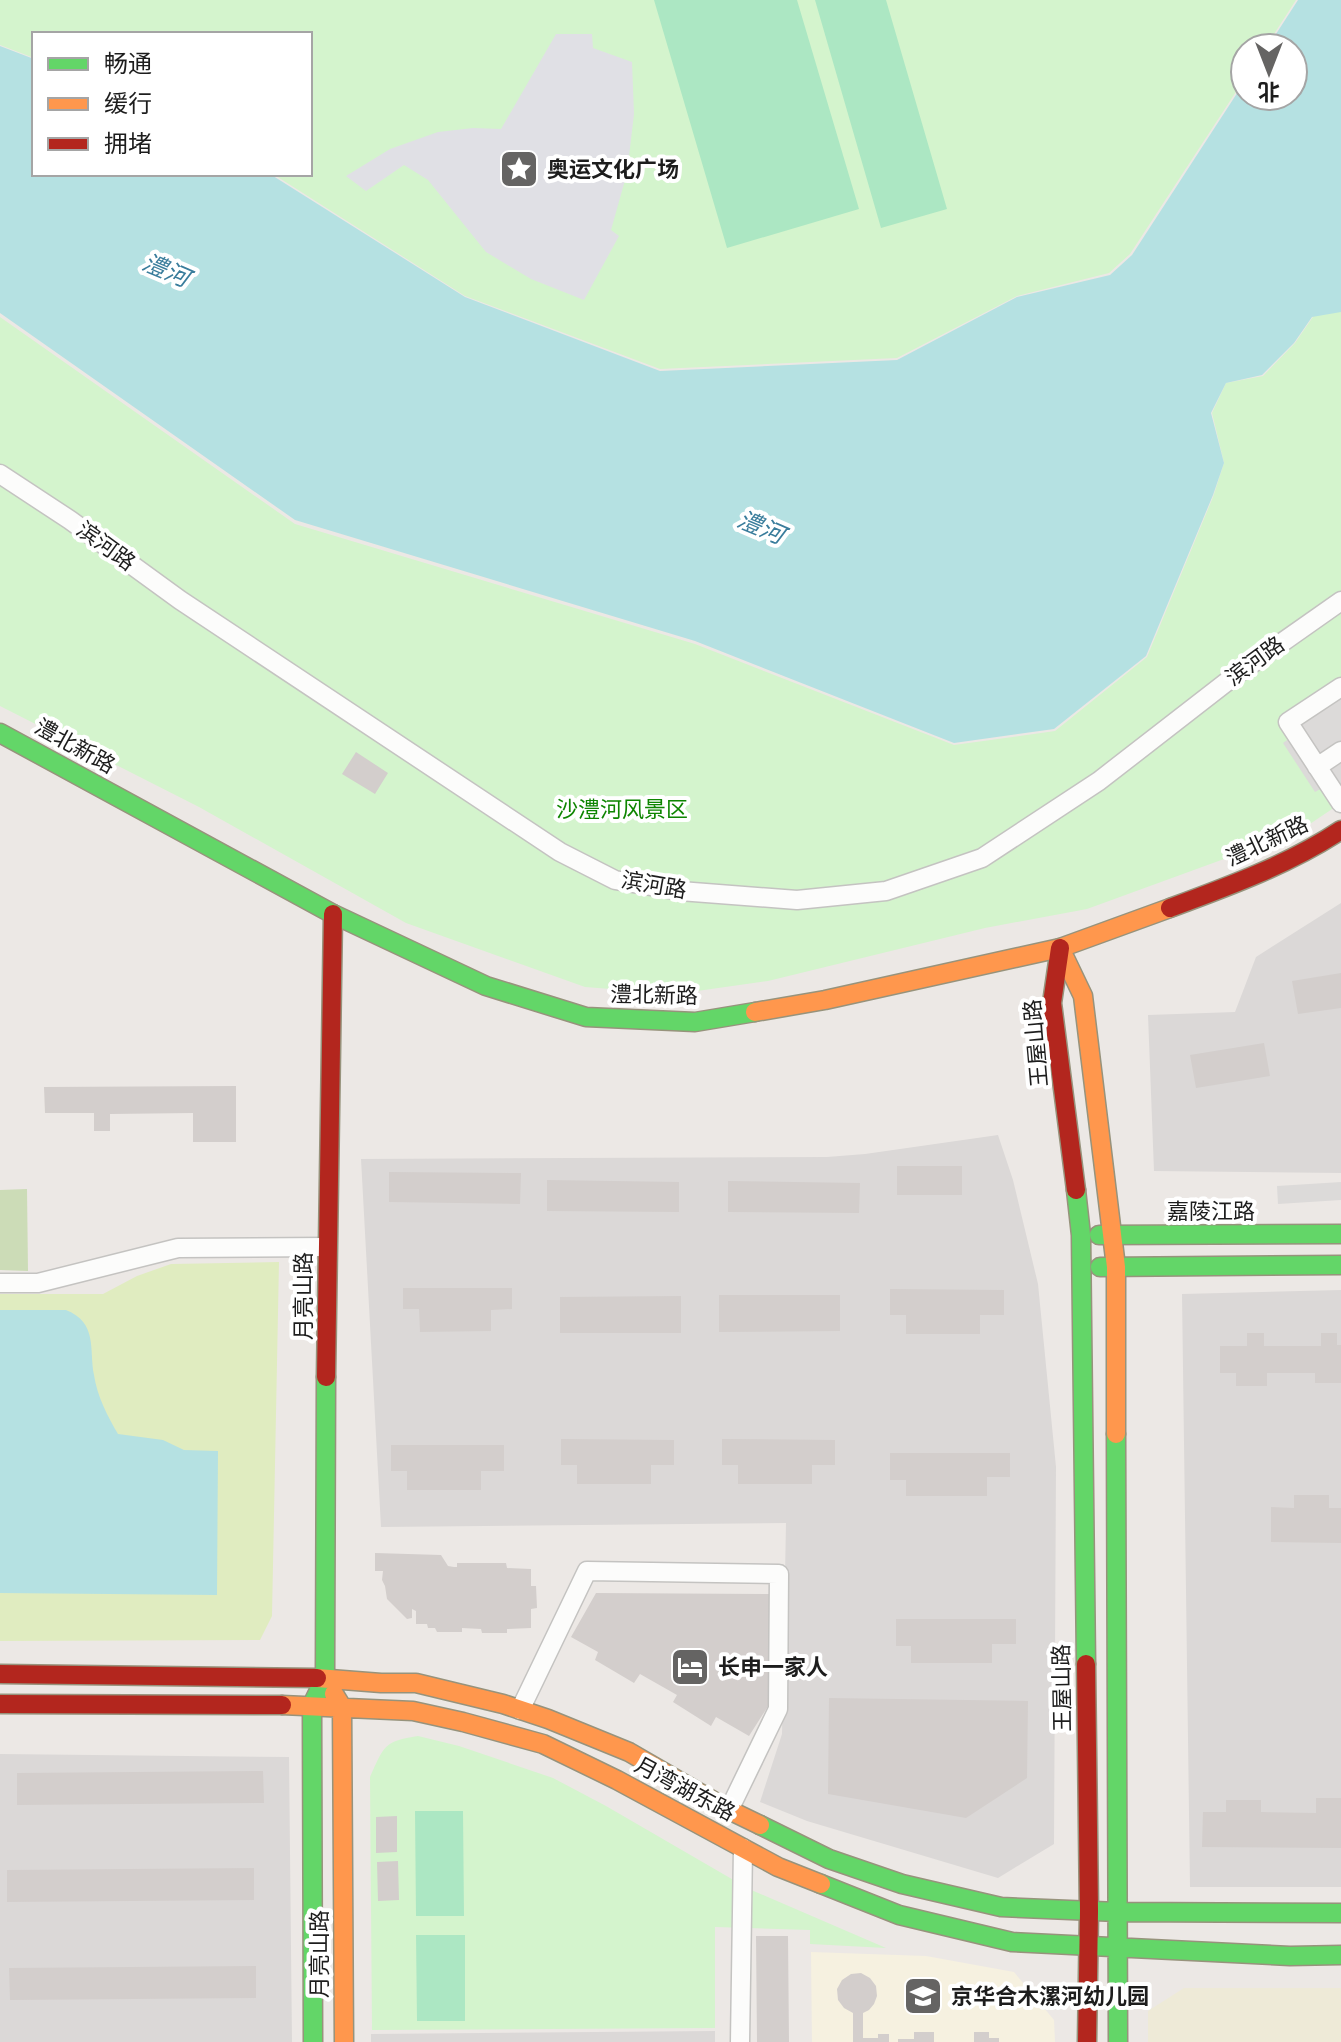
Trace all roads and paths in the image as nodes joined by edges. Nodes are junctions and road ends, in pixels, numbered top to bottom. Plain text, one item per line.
1 (0, 474) edge
2 (1341, 601) edge
3 (1341, 687) edge
4 (0, 733) edge
5 (1341, 751) edge
6 (1317, 767) junction
7 (1341, 803) edge
8 (1341, 830) edge
9 (333, 914) junction
10 (1060, 948) junction
11 (1112, 1234) junction
12 (1341, 1234) edge
13 (1081, 1235) junction
14 (327, 1247) junction
15 (1341, 1265) edge
16 (1081, 1267) junction
17 (1116, 1267) junction
18 (0, 1283) edge
19 (0, 1674) edge
20 (325, 1678) junction
21 (0, 1704) edge
22 (312, 1705) junction
23 (342, 1707) junction
24 (520, 1710) junction
25 (729, 1810) junction
26 (743, 1848) junction
27 (1089, 1911) junction
28 (1118, 1912) junction
29 (1341, 1913) edge
30 (1089, 1946) junction
31 (1118, 1947) junction
32 (1341, 1955) edge
33 (313, 2042) edge
34 (344, 2042) edge
35 (740, 2042) edge
36 (1087, 2042) edge
37 (1118, 2042) edge

1 - 2 street, 滨河路
3 - 6 street
4 - 9 street, 澧北新路
5 - 6 street
6 - 7 street
8 - 10 street, 澧北新路
9 - 10 street, 澧北新路
9 - 14 street, 月亮山路
10 - 11 street
10 - 13 street, 王屋山路
11 - 12 street, 嘉陵江路
11 - 13 street, 嘉陵江路
11 - 17 street
13 - 16 street, 王屋山路
14 - 18 street
14 - 20 street, 月亮山路
15 - 17 street
16 - 17 street
16 - 27 street, 王屋山路
17 - 28 street
19 - 20 street, 月湾湖东路
20 - 22 street, 月亮山路
20 - 23 street
20 - 24 street, 月湾湖东路
21 - 22 street, 月湾湖东路
22 - 23 street, 月湾湖东路
22 - 33 street, 月亮山路
23 - 26 street, 月湾湖东路
23 - 34 street, 月亮山路
24 - 25 street, 月湾湖东路
24 - 25 street
25 - 27 street, 月湾湖东路
26 - 30 street, 月湾湖东路
26 - 35 street
27 - 28 street, 月湾湖东路
27 - 30 street, 王屋山路
28 - 29 street, 月湾湖东路
28 - 31 street
30 - 31 street, 月湾湖东路
30 - 36 street, 王屋山路
31 - 32 street, 月湾湖东路
31 - 37 street

